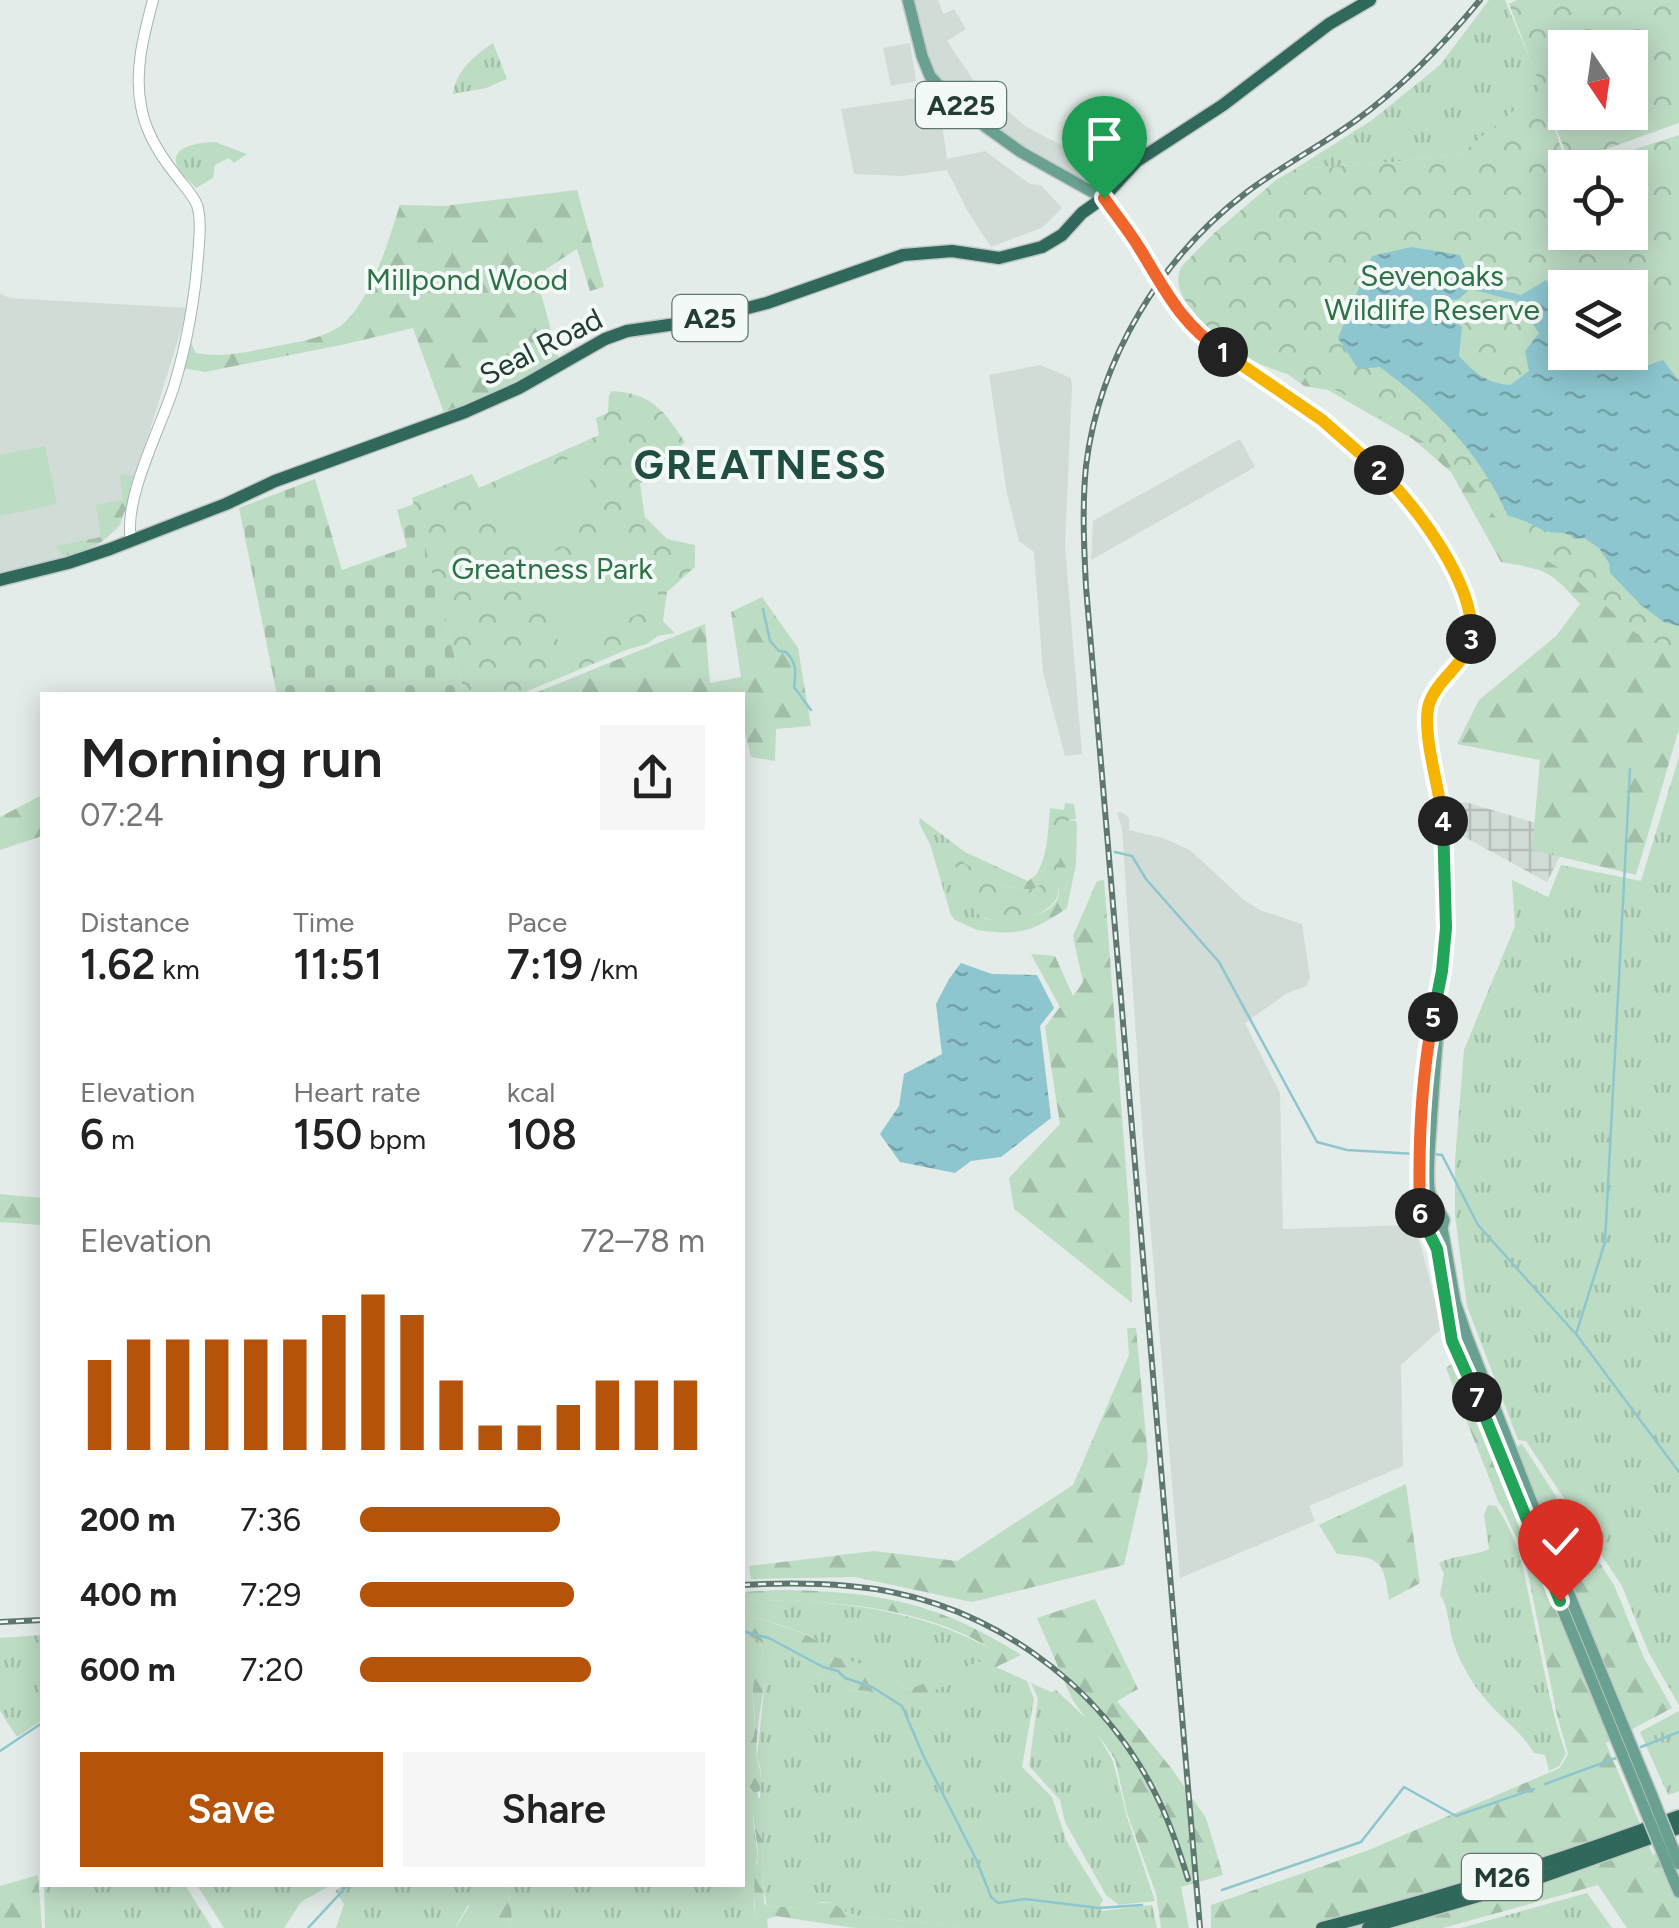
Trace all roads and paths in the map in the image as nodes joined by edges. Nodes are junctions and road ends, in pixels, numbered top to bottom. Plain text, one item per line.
1 (152, 0) edge
2 (908, 0) edge
3 (1370, 0) edge
4 (1104, 198) junction
5 (132, 540) junction
6 (0, 580) edge
7 (1442, 971) junction
8 (1440, 1212) junction
9 (1421, 1218) junction
10 (1442, 1228) junction
11 (1429, 1233) junction
12 (1646, 1798) junction
13 (1679, 1816) edge
14 (1679, 1828) edge
15 (1675, 1868) edge
16 (1679, 1892) edge
17 (1322, 1928) edge
18 (1368, 1928) edge

1 - 5 main road
2 - 4 main road, A225
3 - 4 highway, A25
4 - 5 highway, Seal Road / A25
4 - 7 main road, A225, bridge
5 - 6 highway, Seal Road / A25
7 - 8 main road, A225
7 - 9 main road, A225
8 - 9 main road
8 - 10 main road, A225
9 - 11 main road, A225
10 - 11 main road
10 - 12 main road, A225
11 - 12 main road, A225
12 - 15 main road, A225, bridge
13 - 17 highway, M26
14 - 18 highway, M26
15 - 16 main road, A225

